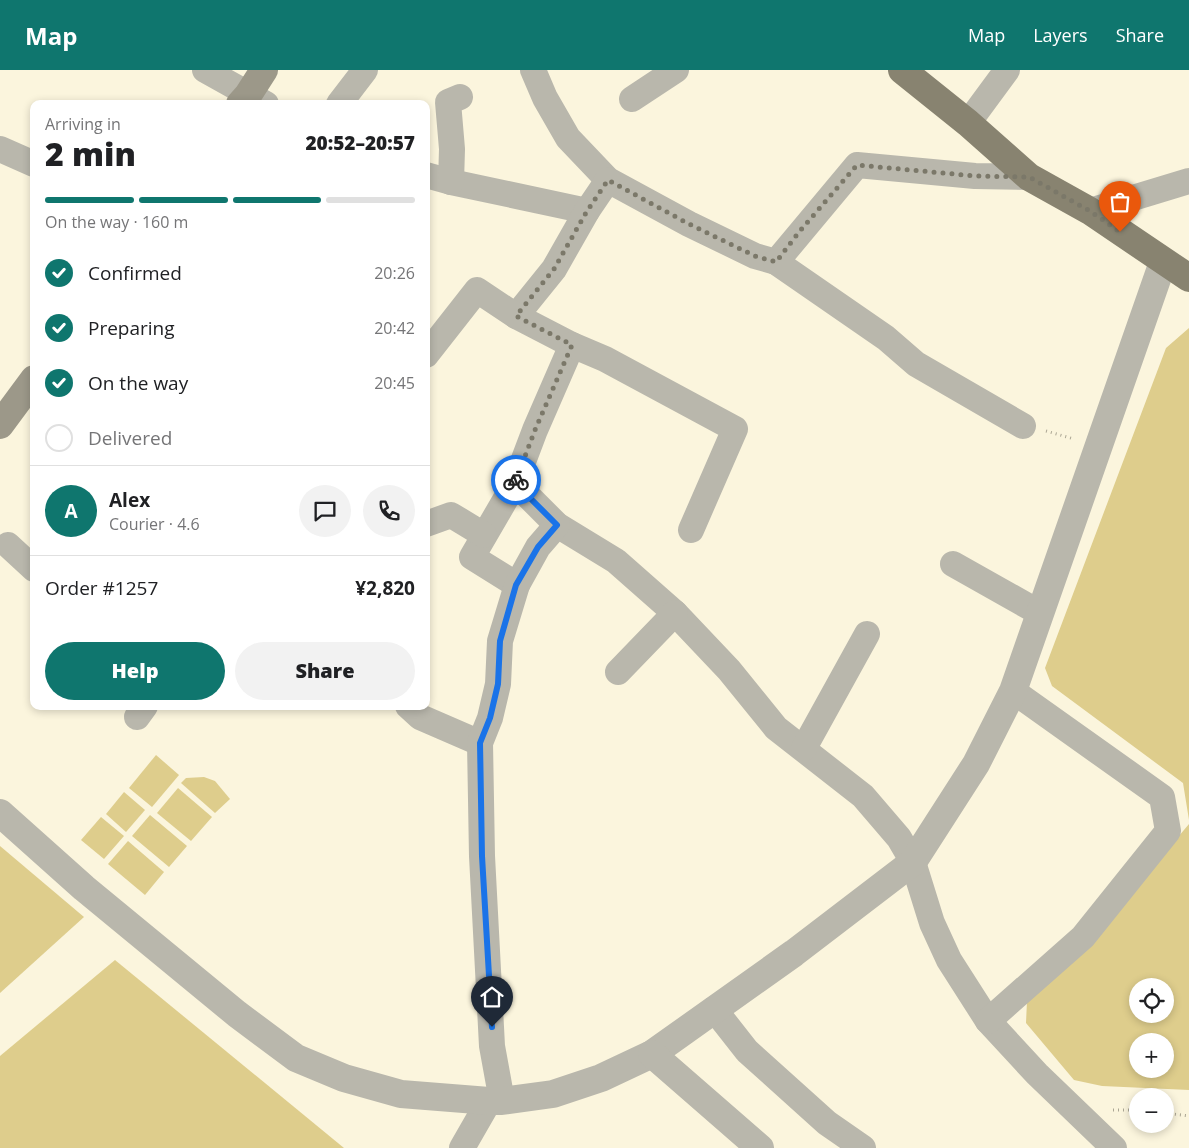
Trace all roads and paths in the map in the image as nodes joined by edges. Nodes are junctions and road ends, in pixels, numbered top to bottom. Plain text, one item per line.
1 (204, 70) edge
2 (264, 70) edge
3 (365, 70) edge
4 (533, 70) edge
5 (676, 70) edge
6 (902, 70) edge
7 (1007, 70) edge
8 (460, 97) dead end
9 (632, 99) dead end
10 (249, 100) edge
11 (251, 100) edge
12 (342, 100) edge
13 (968, 123) junction
14 (0, 149) edge
15 (30, 162) edge
16 (430, 176) edge
17 (1029, 177) junction
18 (608, 180) junction
19 (1189, 180) edge
20 (451, 182) junction
21 (587, 211) junction
22 (1090, 211) junction
23 (776, 262) junction
24 (1163, 262) junction
25 (1189, 278) edge
26 (516, 316) junction
27 (572, 345) junction
28 (430, 350) edge
29 (30, 384) edge
30 (0, 425) edge
31 (1023, 426) joint
32 (1098, 447) junction
33 (515, 483) junction
34 (430, 522) edge
35 (557, 525) junction
36 (691, 530) dead end
37 (484, 535) junction
38 (8, 544) edge
39 (953, 564) dead end
40 (30, 565) edge
41 (516, 585) junction
42 (1040, 613) junction
43 (675, 614) junction
44 (867, 634) dead end
45 (618, 672) dead end
46 (1013, 691) junction
47 (412, 710) edge
48 (480, 743) junction
49 (804, 748) junction
50 (0, 813) edge
51 (913, 862) junction
52 (714, 1009) junction
53 (988, 1021) junction
54 (652, 1054) junction
55 (495, 1101) junction
56 (1174, 1114) edge
57 (1189, 1116) edge
58 (462, 1148) edge
59 (760, 1148) edge
60 (863, 1148) edge
61 (1114, 1148) edge

1 - 10 street
2 - 11 main road
3 - 12 street
4 - 18 street
5 - 9 street
6 - 13 main road
7 - 13 street
8 - 20 street
13 - 17 main road
14 - 15 street
16 - 20 street
17 - 22 main road
17 - 23 street
18 - 21 street
18 - 23 street
19 - 22 street
20 - 21 street
21 - 26 street
22 - 24 main road
23 - 31 street
24 - 25 main road
24 - 32 street
26 - 27 street
26 - 28 street
27 - 33 street
27 - 36 street
29 - 30 main road
31 - 32 path
32 - 42 street
33 - 35 street
33 - 37 street
34 - 37 street
35 - 41 street
35 - 43 street
37 - 41 street
38 - 40 street
39 - 42 street
41 - 48 street
42 - 46 street
43 - 45 street
43 - 49 street
44 - 49 street
46 - 51 street
46 - 53 street
47 - 48 street
48 - 55 street
49 - 51 street
50 - 55 street
51 - 52 street
51 - 53 street
52 - 54 street
52 - 60 street
53 - 61 street
54 - 55 street
54 - 59 street
55 - 58 street
56 - 57 path

